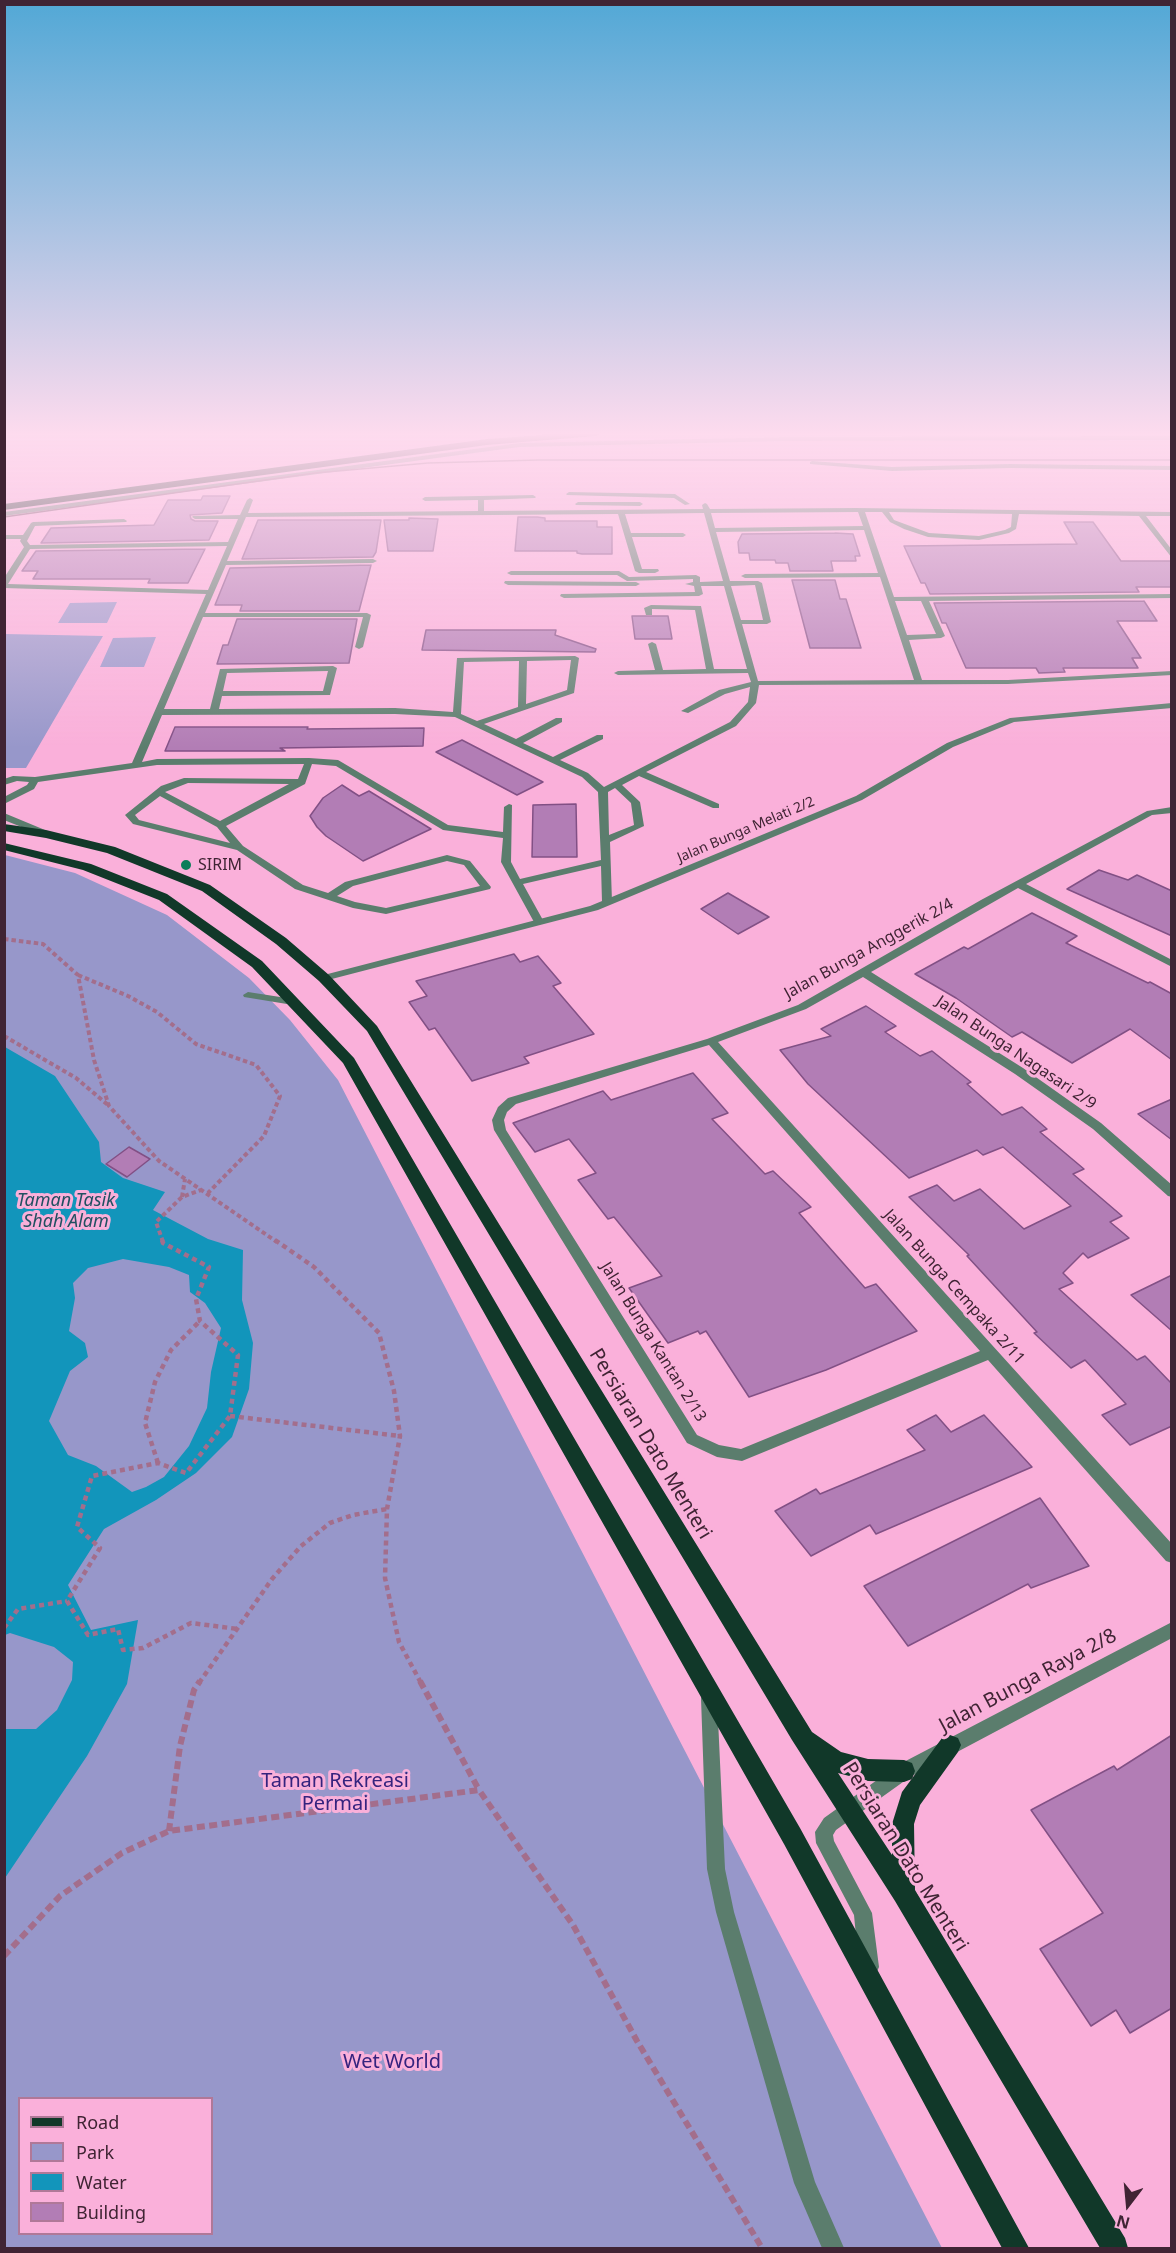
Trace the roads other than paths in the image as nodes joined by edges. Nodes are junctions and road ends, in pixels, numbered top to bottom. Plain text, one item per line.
1 (25, 538) edge
2 (234, 538) edge
3 (629, 538) edge
4 (715, 538) edge
5 (870, 538) edge
6 (1159, 538) edge
7 (231, 544) junction
8 (28, 547) junction
9 (1172, 556) edge
10 (373, 561) dead end
11 (223, 563) junction
12 (692, 571) dead end
13 (511, 573) dead end
14 (882, 575) junction
15 (726, 580) junction
16 (508, 583) dead end
17 (696, 584) junction
18 (4, 585) edge
19 (210, 592) junction
20 (564, 596) dead end
21 (1172, 596) edge
22 (890, 599) junction
23 (924, 599) junction
24 (649, 613) dead end
25 (201, 615) junction
26 (738, 622) junction
27 (904, 639) junction
28 (652, 644) dead end
29 (359, 647) dead end
30 (523, 659) junction
31 (751, 670) junction
32 (710, 671) junction
33 (660, 672) junction
34 (618, 673) dead end
35 (1172, 673) edge
36 (919, 682) junction
37 (755, 683) junction
38 (218, 694) junction
39 (1172, 705) edge
40 (522, 707) junction
41 (685, 711) dead end
42 (159, 712) junction
43 (214, 712) junction
44 (457, 715) junction
45 (559, 720) dead end
46 (476, 724) junction
47 (600, 737) dead end
48 (516, 743) junction
49 (553, 760) junction
50 (309, 761) junction
51 (183, 762) junction
52 (136, 765) junction
53 (639, 773) junction
54 (35, 780) junction
55 (187, 780) junction
56 (4, 782) edge
57 (302, 782) junction
58 (617, 785) junction
59 (603, 791) junction
60 (159, 792) junction
61 (4, 801) edge
62 (716, 806) dead end
63 (509, 807) dead end
64 (1172, 810) edge
65 (4, 816) edge
66 (220, 825) junction
67 (4, 827) edge
68 (46, 834) junction
69 (508, 837) junction
70 (605, 840) junction
71 (4, 846) edge
72 (240, 848) junction
73 (606, 862) junction
74 (517, 883) junction
75 (1018, 884) junction
76 (330, 896) junction
77 (607, 902) junction
78 (539, 922) junction
79 (1172, 964) edge
80 (863, 972) junction
81 (324, 978) junction
82 (248, 995) dead end
83 (293, 1002) junction
84 (711, 1041) junction
85 (502, 1110) joint
86 (1172, 1193) edge
87 (990, 1353) junction
88 (1172, 1556) edge
89 (1172, 1629) edge
90 (709, 1691) junction
91 (800, 1733) junction
92 (951, 1745) junction
93 (904, 1771) junction
94 (849, 1809) junction
95 (903, 1893) junction
96 (870, 1980) junction
97 (833, 2248) edge
98 (1016, 2248) edge
99 (1115, 2248) edge

1 - 8 street
2 - 7 street
3 - 12 street
4 - 15 street
5 - 14 street
6 - 9 street
7 - 8 street
7 - 11 street
8 - 18 street
10 - 11 street
11 - 19 street
13 - 17 street
14 - 15 street
14 - 22 street
15 - 17 street
15 - 26 street
15 - 26 street
16 - 17 street
17 - 20 street
18 - 19 street
19 - 25 street
21 - 23 street
22 - 23 street
22 - 27 street
23 - 27 street
24 - 32 street
25 - 29 street
25 - 42 street
26 - 31 street
27 - 36 street
28 - 33 street
30 - 40 street
30 - 40 street
30 - 44 street
31 - 32 street
31 - 37 street
32 - 33 street
33 - 34 street
35 - 36 street
36 - 37 street
37 - 41 street
37 - 53 street
38 - 38 street
38 - 43 street
39 - 77 street, Jalan Bunga Melati 2/2
40 - 46 street
42 - 43 street
42 - 52 street
43 - 44 street
44 - 46 street
45 - 48 street
46 - 48 street
47 - 49 street
48 - 49 street
49 - 59 street
50 - 51 street
50 - 57 street
50 - 69 street
51 - 52 street
51 - 55 street
52 - 54 street
53 - 58 street
53 - 62 street
54 - 56 street
54 - 61 street
55 - 57 street
55 - 60 street
57 - 66 street
58 - 59 street
58 - 70 street
59 - 70 street
60 - 66 street
60 - 72 street
63 - 69 street
64 - 75 street, Jalan Bunga Anggerik 2/4
65 - 68 street
66 - 72 street
67 - 68 main road, Persiaran Dato Menteri
68 - 81 main road, Persiaran Dato Menteri
69 - 74 street
70 - 73 street
71 - 83 main road
72 - 76 street
73 - 74 street
73 - 77 street
74 - 78 street
75 - 79 street
75 - 80 street, Jalan Bunga Anggerik 2/4
76 - 76 street
77 - 78 street, Jalan Bunga Melati 2/2
78 - 81 street, Jalan Bunga Melati 2/2
80 - 84 street, Jalan Bunga Anggerik 2/4
80 - 86 street, Jalan Bunga Nagasari 2/9
81 - 91 main road, Persiaran Dato Menteri
82 - 83 street
83 - 90 main road
84 - 85 street, Jalan Bunga Anggerik 2/4
84 - 87 street, Jalan Bunga Cempaka 2/11
85 - 87 street, Jalan Bunga Kantan 2/13
87 - 88 street, Jalan Bunga Cempaka 2/11
89 - 92 street, Jalan Bunga Raya 2/8
90 - 96 main road
90 - 97 street
91 - 93 main road
91 - 94 main road, Persiaran Dato Menteri
92 - 93 street, Jalan Bunga Raya 2/8
92 - 95 main road
93 - 94 street, Jalan Bunga Raya 2/8
94 - 95 main road, Persiaran Dato Menteri
94 - 96 street, Jalan Bunga Raya 2/8
95 - 99 main road, Persiaran Dato Menteri
96 - 98 main road

